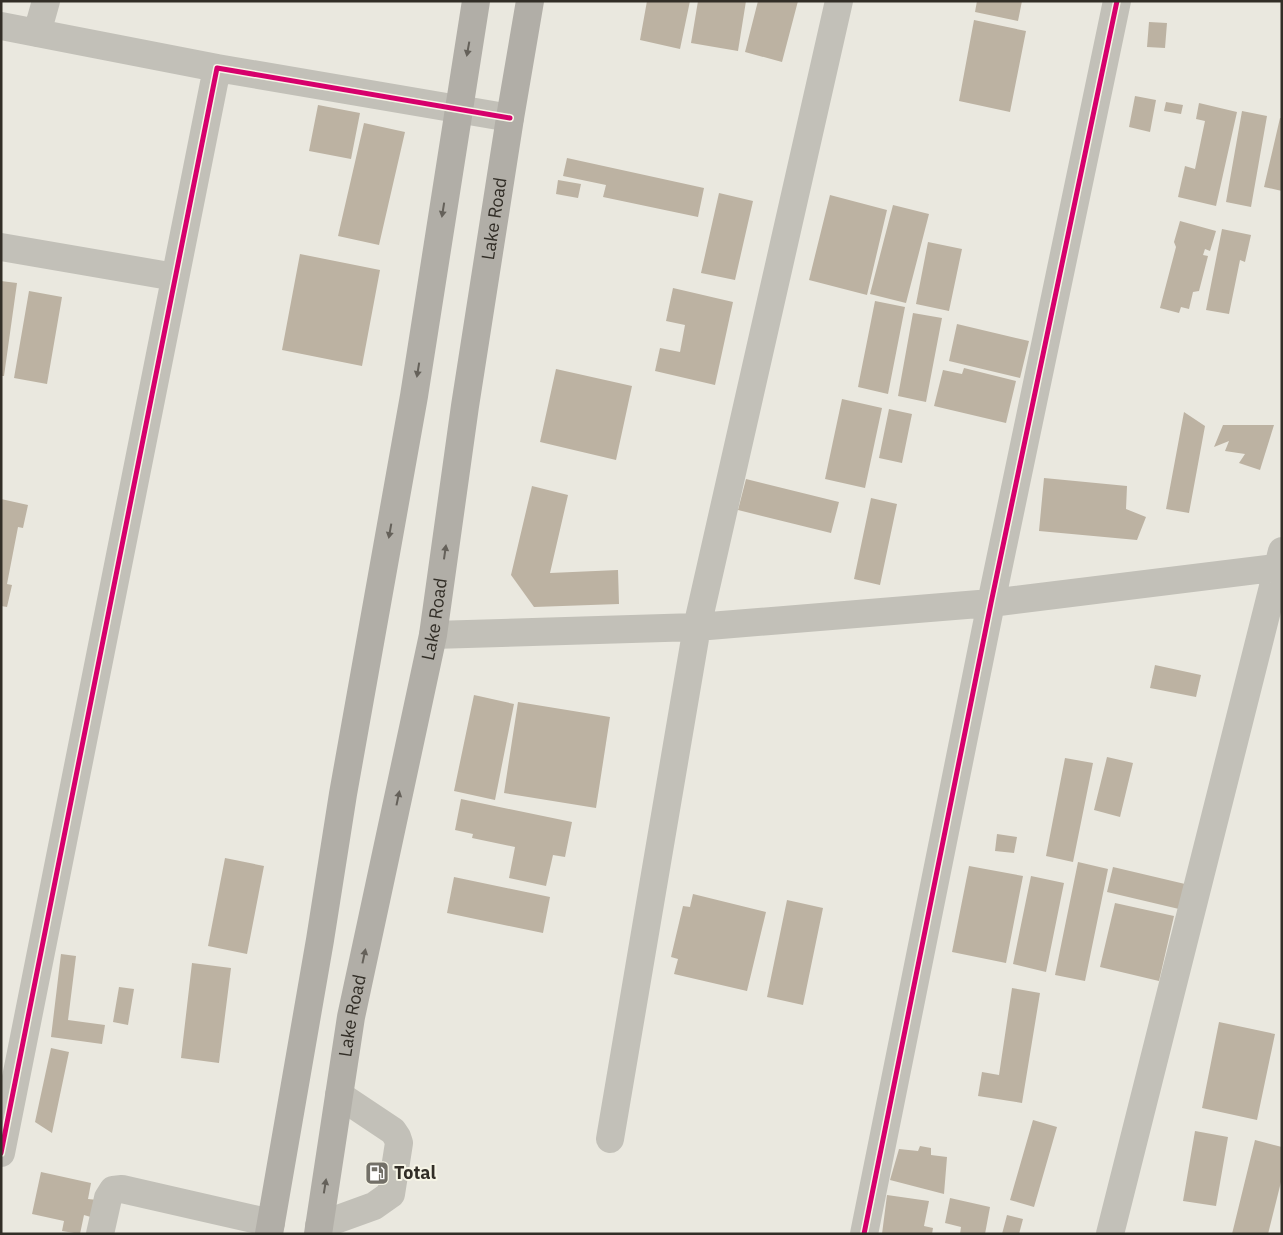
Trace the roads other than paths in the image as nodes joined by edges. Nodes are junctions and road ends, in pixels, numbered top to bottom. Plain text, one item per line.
1 (46, 1) edge
2 (476, 1) edge
3 (530, 1) edge
4 (840, 1) edge
5 (1117, 1) edge
6 (1, 26) edge
7 (37, 33) junction
8 (217, 68) junction
9 (458, 109) junction
10 (510, 118) junction
11 (1, 247) edge
12 (175, 277) junction
13 (1281, 562) edge
14 (991, 602) junction
15 (697, 627) junction
16 (433, 635) junction
17 (339, 1095) junction
18 (610, 1139) dead end
19 (1, 1153) edge
20 (270, 1228) edge
21 (318, 1230) edge
22 (100, 1234) edge
23 (864, 1234) edge
24 (1110, 1234) edge

1 - 7 street
2 -> 9 main road
3 - 10 main road, Lake Road
4 - 15 street
5 - 14 street
6 - 7 street
7 - 8 street
8 - 9 street
8 - 12 street
9 - 10 street
9 -> 20 main road
16 -> 10 main road, Lake Road
11 - 12 street
12 - 19 street
13 - 14 street
13 - 24 street
14 - 15 street
14 - 23 street
15 - 16 street
15 - 18 street
17 -> 16 main road, Lake Road
21 -> 17 main road, Lake Road
17 - 21 street
20 - 22 street

